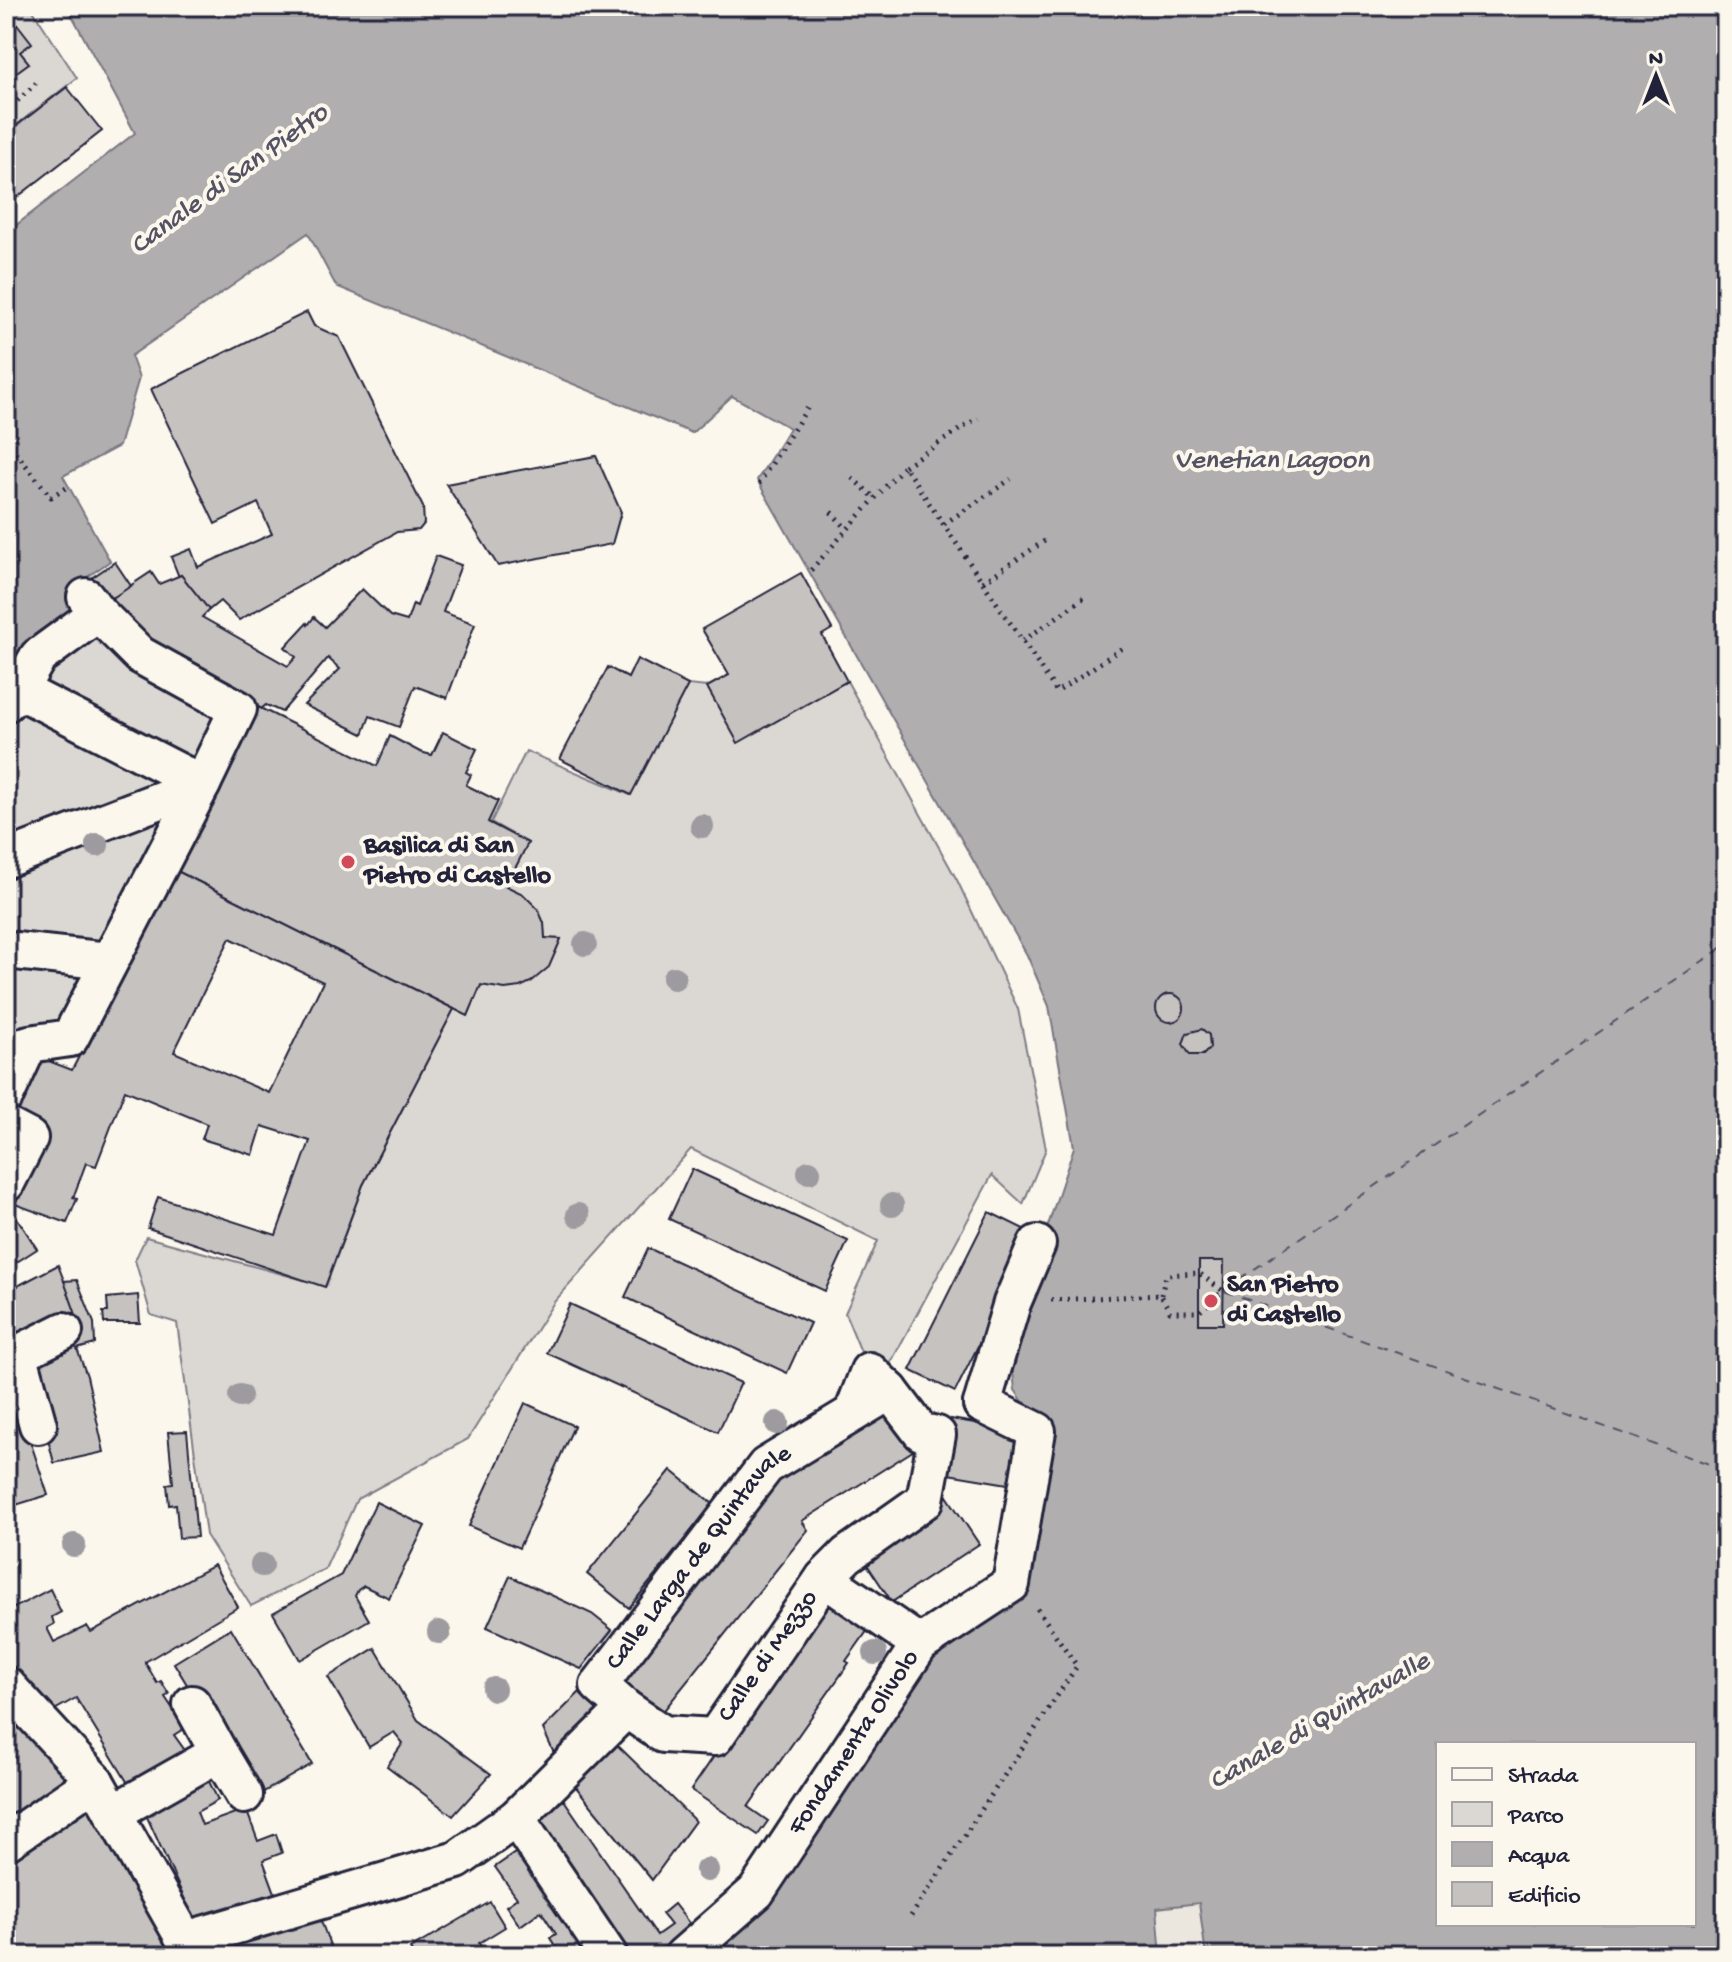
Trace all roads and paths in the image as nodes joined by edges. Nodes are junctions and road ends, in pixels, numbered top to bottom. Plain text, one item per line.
1 (36, 83) dead end
2 (6, 112) edge
3 (808, 407) dead end
4 (978, 418) dead end
5 (6, 440) edge
6 (904, 466) junction
7 (852, 478) dead end
8 (1011, 479) dead end
9 (759, 484) dead end
10 (69, 486) dead end
11 (875, 498) junction
12 (831, 512) dead end
13 (944, 524) junction
14 (847, 529) junction
15 (1049, 538) dead end
16 (811, 570) dead end
17 (983, 582) junction
18 (1088, 595) dead end
19 (1023, 641) dead end
20 (1122, 648) dead end
21 (12, 696) edge
22 (202, 784) junction
23 (6, 859) edge
24 (6, 950) edge
25 (109, 961) junction
26 (6, 1094) edge
27 (18, 1132) edge
28 (6, 1183) edge
29 (1037, 1244) dead end
30 (1161, 1295) junction
31 (1015, 1297) junction
32 (64, 1331) dead end
33 (12, 1356) edge
34 (982, 1404) junction
35 (38, 1425) dead end
36 (937, 1435) junction
37 (824, 1578) junction
38 (1027, 1596) dead end
39 (920, 1644) junction
40 (6, 1685) edge
41 (192, 1704) dead end
42 (626, 1709) junction
43 (219, 1753) junction
44 (95, 1781) junction
45 (244, 1795) dead end
46 (113, 1813) junction
47 (516, 1818) junction
48 (6, 1842) edge
49 (911, 1916) dead end
50 (190, 1948) edge
51 (609, 1956) edge
52 (683, 1956) edge

1 - 2 path
3 - 9 path
4 - 6 path
5 - 10 path
6 - 11 path
6 - 13 path
7 - 11 path
8 - 13 path
11 - 14 path
12 - 14 path
13 - 17 path
14 - 16 path
15 - 17 path
17 - 20 path
18 - 19 path
21 - 22 street
21 - 22 street
22 - 23 street
22 - 25 street
24 - 25 street
25 - 26 street
27 - 28 street
29 - 31 street
30 - 30 path
30 - 31 path
31 - 34 street
32 - 33 street
33 - 35 street
34 - 36 street
34 - 39 street, Fondamenta Olivolo
36 - 37 street
36 - 42 street, Calle Larga de Quintavale
37 - 39 street
37 - 42 street, Calle di Mezzo
38 - 49 path
39 - 52 street, Fondamenta Olivolo
40 - 44 street
41 - 43 street
42 - 47 street, Calle Larga de Quintavale
43 - 45 street
43 - 46 street
44 - 46 street
44 - 48 street
46 - 50 street
47 - 50 street, Calle Larga de Quintavale
47 - 51 street

